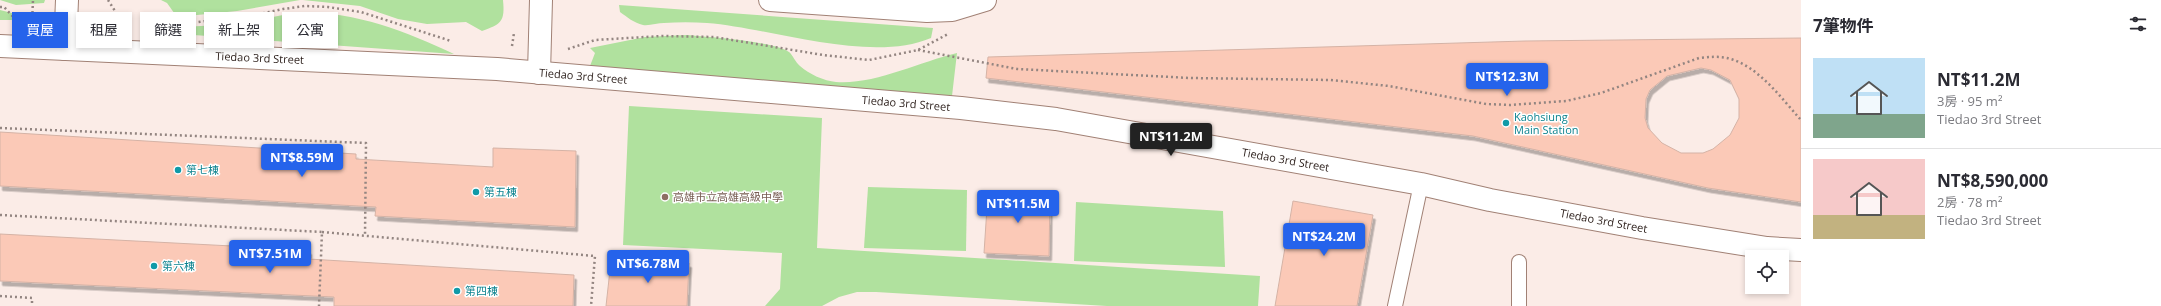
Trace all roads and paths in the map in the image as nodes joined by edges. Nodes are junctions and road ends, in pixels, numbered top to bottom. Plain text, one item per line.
1 (34, 0) edge
2 (67, 0) edge
3 (108, 0) edge
4 (541, 0) edge
5 (770, 0) edge
6 (985, 0) edge
7 (0, 7) edge
8 (952, 10) junction
9 (33, 12) edge
10 (115, 12) edge
11 (12, 16) edge
12 (196, 22) edge
13 (515, 28) dead end
14 (453, 42) dead end
15 (0, 46) edge
16 (506, 48) dead end
17 (65, 49) junction
18 (566, 50) dead end
19 (918, 50) junction
20 (539, 72) junction
21 (1801, 120) edge
22 (0, 128) edge
23 (1421, 184) junction
24 (0, 215) edge
25 (322, 232) junction
26 (365, 236) junction
27 (1801, 250) edge
28 (1519, 262) dead end
29 (0, 296) edge
30 (32, 306) edge
31 (319, 306) edge
32 (591, 306) edge
33 (1395, 306) edge
34 (1519, 306) edge

1 - 9 path
2 - 17 street
3 - 10 path
4 - 20 street
5 - 8 street
6 - 8 street
7 - 11 path
8 - 19 path
12 - 14 path
13 - 16 path
15 - 17 street, Tiedao 3rd Street
17 - 20 street, Tiedao 3rd Street
18 - 19 path
19 - 21 path
20 - 23 street, Tiedao 3rd Street
22 - 26 path
23 - 27 street, Tiedao 3rd Street
23 - 33 lane
24 - 25 path
25 - 26 path
25 - 31 path
26 - 32 path
28 - 34 lane
29 - 30 path

